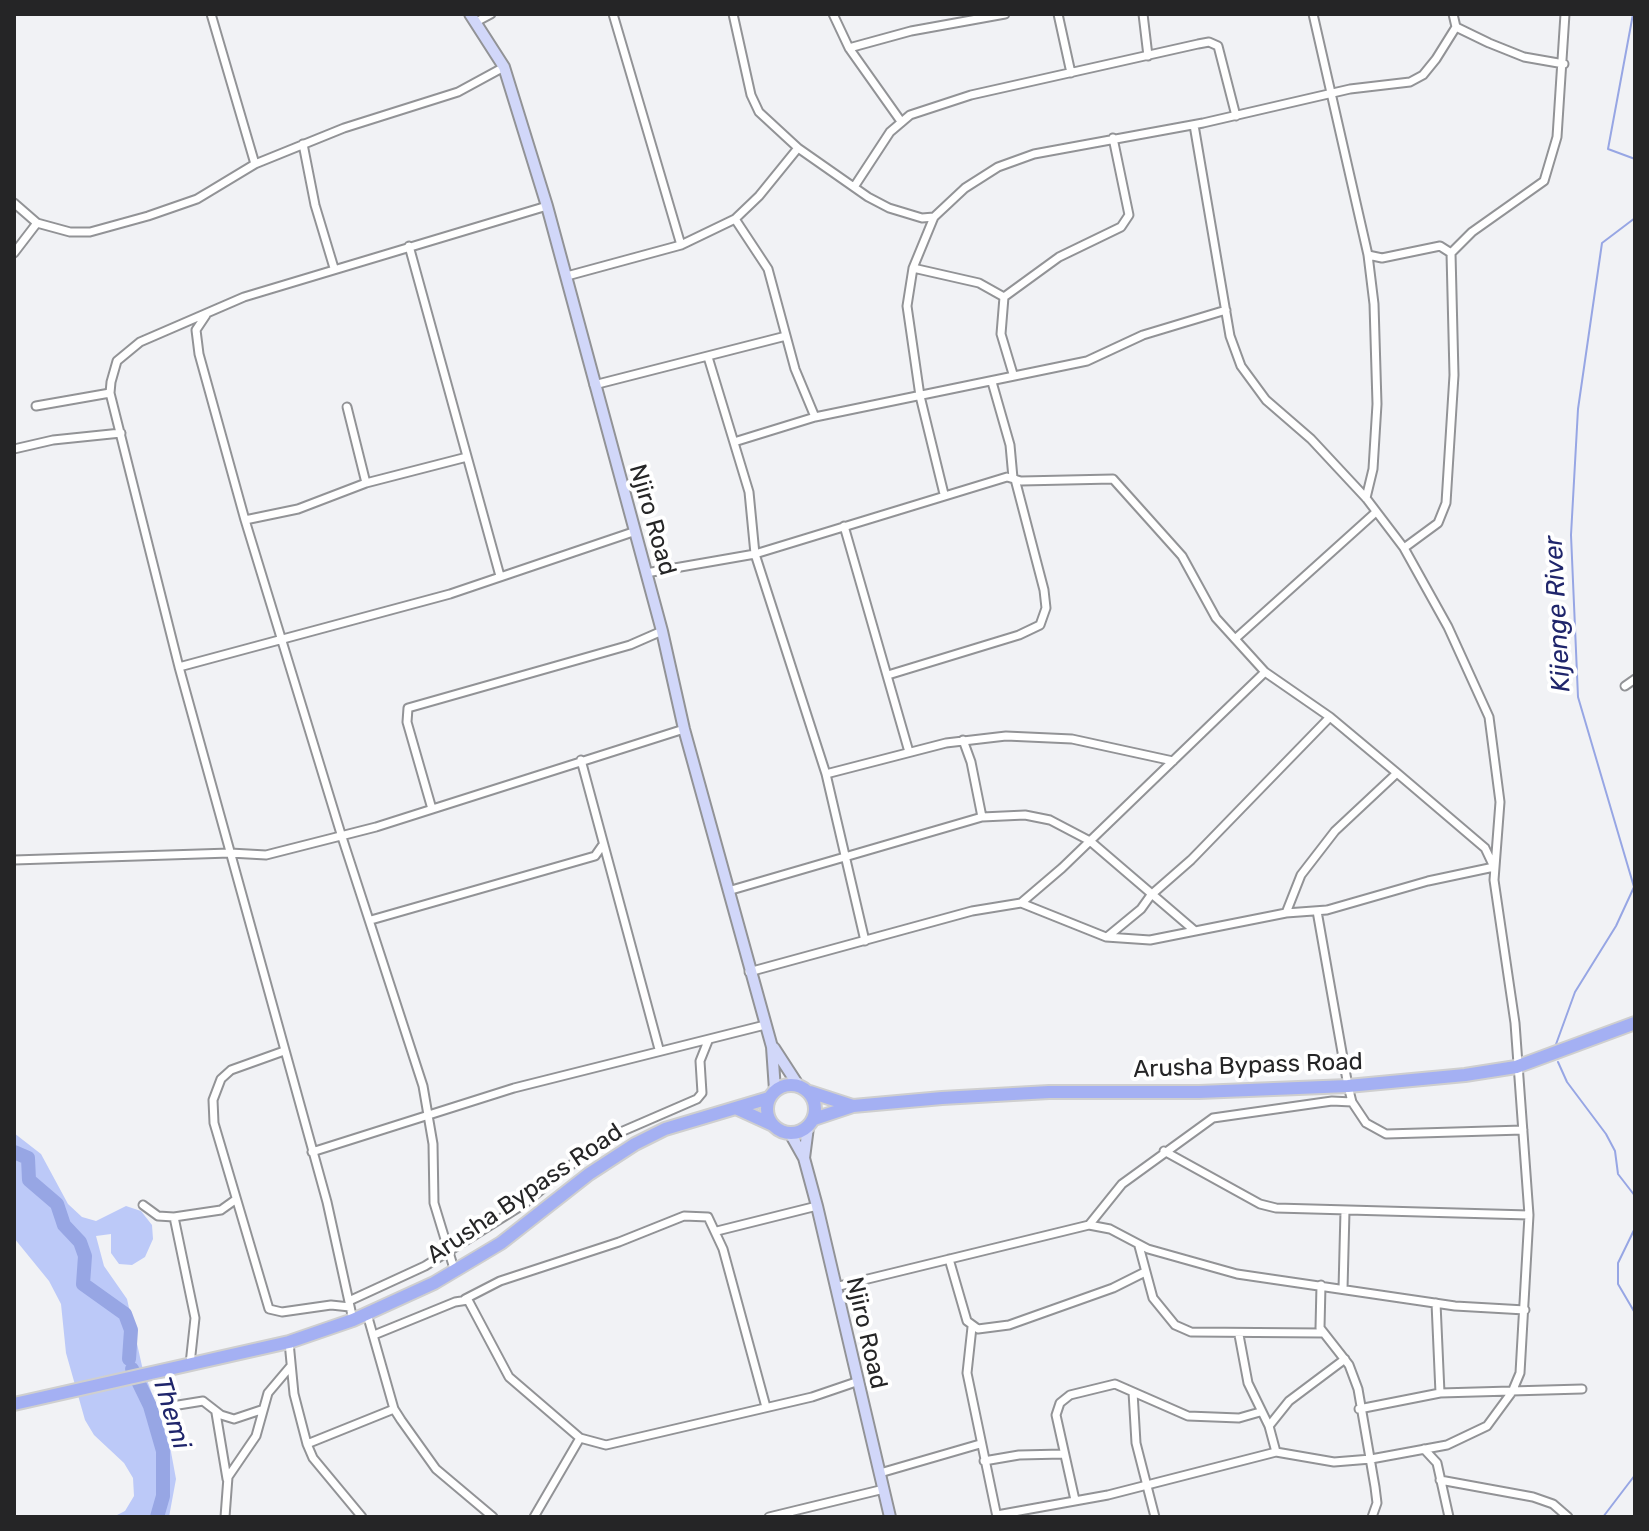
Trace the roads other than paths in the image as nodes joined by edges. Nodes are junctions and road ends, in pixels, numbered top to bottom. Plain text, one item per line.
1 (211, 14) edge
2 (491, 14) edge
3 (613, 14) edge
4 (733, 14) edge
5 (833, 14) edge
6 (1005, 14) edge
7 (1058, 14) edge
8 (1143, 14) edge
9 (1313, 14) edge
10 (1453, 14) edge
11 (1565, 14) edge
12 (473, 18) edge
13 (1456, 27) junction
14 (849, 48) junction
15 (1148, 56) junction
16 (1564, 64) junction
17 (504, 67) junction
18 (1071, 73) junction
19 (1330, 95) junction
20 (1236, 116) junction
21 (900, 120) junction
22 (1194, 125) junction
23 (1113, 138) junction
24 (303, 144) junction
25 (798, 148) junction
26 (255, 164) junction
27 (854, 187) junction
28 (14, 203) edge
29 (547, 206) junction
30 (934, 217) junction
31 (735, 219) junction
32 (37, 223) junction
33 (681, 245) junction
34 (409, 246) junction
35 (14, 253) edge
36 (1451, 253) junction
37 (1368, 255) junction
38 (334, 268) junction
39 (913, 268) junction
40 (567, 276) junction
41 (1004, 297) junction
42 (1226, 310) junction
43 (208, 313) junction
44 (786, 336) junction
45 (708, 357) junction
46 (1013, 374) junction
47 (992, 382) junction
48 (594, 385) junction
49 (110, 393) junction
50 (920, 396) junction
51 (36, 406) dead end
52 (347, 407) dead end
53 (815, 417) junction
54 (121, 433) junction
55 (734, 442) junction
56 (14, 449) edge
57 (467, 457) junction
58 (1014, 478) junction
59 (366, 483) junction
60 (944, 494) junction
61 (1366, 498) junction
62 (1376, 512) junction
63 (245, 520) junction
64 (844, 526) junction
65 (633, 532) junction
66 (1404, 548) junction
67 (755, 554) junction
68 (646, 573) junction
69 (500, 576) junction
70 (662, 631) junction
71 (1235, 639) junction
72 (281, 640) junction
73 (179, 667) junction
74 (1265, 672) junction
75 (888, 675) junction
76 (1635, 679) edge
77 (1625, 686) dead end
78 (1330, 717) junction
79 (684, 729) junction
80 (963, 740) junction
81 (909, 752) junction
82 (581, 760) junction
83 (1173, 761) junction
84 (1397, 773) junction
85 (826, 774) junction
86 (432, 809) junction
87 (982, 817) junction
88 (341, 834) junction
89 (1090, 841) junction
90 (602, 846) junction
91 (230, 853) junction
92 (846, 857) junction
93 (14, 860) edge
94 (1494, 867) junction
95 (728, 891) junction
96 (1151, 895) junction
97 (1021, 903) junction
98 (1317, 911) junction
99 (1286, 913) junction
100 (371, 920) junction
101 (1195, 931) junction
102 (1106, 937) junction
103 (865, 941) junction
104 (749, 972) junction
105 (1635, 1023) edge
106 (765, 1025) junction
107 (708, 1041) junction
108 (772, 1047) junction
109 (659, 1049) junction
110 (284, 1051) junction
111 (1516, 1067) junction
112 (798, 1085) junction
113 (1348, 1086) junction
114 (810, 1092) junction
115 (772, 1094) junction
116 (1352, 1102) junction
117 (853, 1106) junction
118 (738, 1109) junction
119 (429, 1112) junction
120 (811, 1123) junction
121 (773, 1125) junction
122 (1523, 1130) junction
123 (790, 1133) junction
124 (1164, 1151) junction
125 (312, 1152) junction
126 (804, 1158) junction
127 (235, 1200) junction
128 (143, 1205) dead end
129 (817, 1206) junction
130 (1345, 1211) junction
131 (1529, 1215) junction
132 (174, 1217) junction
133 (1089, 1225) junction
134 (717, 1231) junction
135 (1139, 1246) junction
136 (447, 1250) junction
137 (949, 1259) junction
138 (455, 1272) junction
139 (1145, 1272) junction
140 (1321, 1285) junction
141 (835, 1287) junction
142 (1343, 1289) junction
143 (465, 1299) junction
144 (1436, 1303) junction
145 (351, 1310) junction
146 (1525, 1310) junction
147 (367, 1314) junction
148 (972, 1327) junction
149 (1323, 1333) junction
150 (1260, 1334) junction
151 (374, 1335) junction
152 (1239, 1335) junction
153 (289, 1342) junction
154 (1242, 1352) junction
155 (1345, 1359) junction
156 (190, 1364) junction
157 (290, 1367) junction
158 (856, 1382) junction
159 (1582, 1389) dead end
160 (1133, 1392) junction
161 (1512, 1392) junction
162 (1440, 1393) junction
163 (14, 1404) edge
164 (166, 1407) dead end
165 (766, 1407) junction
166 (394, 1409) junction
167 (1359, 1409) junction
168 (261, 1410) junction
169 (216, 1411) junction
170 (1260, 1412) junction
171 (1269, 1426) junction
172 (580, 1438) junction
173 (307, 1444) junction
174 (980, 1444) junction
175 (1447, 1445) junction
176 (1424, 1449) junction
177 (1276, 1452) junction
178 (1063, 1454) junction
179 (1371, 1459) junction
180 (984, 1461) junction
181 (1437, 1463) junction
182 (880, 1473) junction
183 (1440, 1480) junction
184 (228, 1485) junction
185 (1147, 1485) junction
186 (884, 1489) junction
187 (1075, 1500) junction
188 (774, 1516) edge
189 (997, 1516) edge
190 (225, 1517) edge
191 (362, 1517) edge
192 (493, 1517) edge
193 (534, 1517) edge
194 (890, 1517) edge
195 (1155, 1517) edge
196 (1372, 1517) edge
197 (1449, 1517) edge
198 (1568, 1517) edge

1 - 26 street
2 - 12 street
3 - 33 street
4 - 25 street
5 - 14 street
6 - 14 street
7 - 18 street
8 - 15 street
9 - 19 street
10 - 13 street
11 - 16 street
12 - 17 street, Njiro Road
13 - 16 street
13 - 19 street
14 - 21 street
15 - 18 street
15 - 20 street
16 - 36 street
17 - 24 street
17 - 29 street, Njiro Road
18 - 21 street
19 - 20 street
19 - 37 street
20 - 22 street
21 - 27 street
22 - 23 street
22 - 42 street
23 - 30 street
23 - 41 street
24 - 26 street
24 - 38 street
25 - 27 street
25 - 31 street
26 - 32 street
27 - 30 street
28 - 32 street
29 - 34 street
29 - 40 street, Njiro Road
30 - 39 street
31 - 33 street
31 - 44 street
32 - 35 street
33 - 40 street
34 - 38 street
34 - 57 street
36 - 37 street
36 - 66 street
37 - 61 street
38 - 43 street
39 - 41 street
39 - 50 street
40 - 48 street, Njiro Road
41 - 46 street
42 - 46 street
42 - 61 street
43 - 49 street
43 - 63 street
44 - 45 street
44 - 53 street
45 - 48 street
45 - 55 street
46 - 47 street
47 - 50 street
47 - 58 street
48 - 65 street, Njiro Road
49 - 51 street
49 - 54 street
50 - 53 street
50 - 60 street
52 - 59 street
53 - 55 street
54 - 56 street
54 - 73 street
55 - 67 street
57 - 59 street
57 - 69 street
58 - 60 street
58 - 71 street
58 - 75 street
59 - 63 street
60 - 64 street
61 - 62 street
62 - 66 street
62 - 71 street
63 - 72 street
64 - 67 street
64 - 75 street
65 - 68 street, Njiro Road
65 - 69 street
66 - 94 street
67 - 68 street
67 - 85 street
68 - 70 street, Njiro Road
69 - 72 street
70 - 79 street, Njiro Road
70 - 86 street
71 - 74 street
72 - 73 street
72 - 88 street
73 - 91 street
74 - 78 street
74 - 83 street
75 - 81 street
76 - 77 street
78 - 84 street
78 - 96 street
79 - 82 street
79 - 95 street, Njiro Road
80 - 81 street
80 - 83 street
80 - 87 street
81 - 85 street
82 - 86 street
82 - 90 street
83 - 89 street
84 - 94 street
84 - 99 street
85 - 92 street
86 - 88 street
87 - 89 street
87 - 92 street
88 - 91 street
88 - 100 street
89 - 96 street
89 - 97 street
90 - 100 street
90 - 109 street
91 - 93 street
91 - 110 street
92 - 95 street
92 - 103 street
94 - 98 street
94 - 111 street
95 - 104 street, Njiro Road
96 - 101 street
96 - 102 street
97 - 102 street
97 - 103 street
98 - 99 street
98 - 113 street
99 - 101 street
100 - 119 street
101 - 102 street
103 - 104 street
104 - 106 street, Njiro Road
105 - 111 main road, Arusha Bypass Road
106 - 107 street
106 - 108 street, Njiro Road
107 - 109 street
107 - 136 street
108 - 112 street, Njiro Road
108 - 115 street, Njiro Road
109 - 119 street
110 - 125 street
110 - 127 street
111 - 113 main road, Arusha Bypass Road
111 - 122 street
112 - 114 main road, Arusha Bypass Road
112 - 115 main road, Arusha Bypass Road
113 - 116 street
113 - 117 main road, Arusha Bypass Road
114 - 117 main road, Arusha Bypass Road
114 - 120 main road
115 - 118 main road, Arusha Bypass Road
115 - 121 main road
116 - 122 street
116 - 124 street
117 - 120 main road, Arusha Bypass Road
118 - 121 main road
118 - 138 main road, Arusha Bypass Road
119 - 125 street
119 - 136 street
120 - 123 main road, Arusha Bypass Road
120 - 126 street, Njiro Road
121 - 123 main road
122 - 131 street
123 - 126 street, Njiro Road
124 - 130 street
124 - 133 street
125 - 145 street
126 - 129 street, Njiro Road
127 - 132 street
127 - 145 street
128 - 132 street
129 - 134 street
129 - 141 street, Njiro Road
130 - 131 street
130 - 142 street
131 - 146 street
132 - 156 street
133 - 135 street
133 - 137 street
134 - 143 street
134 - 165 street
135 - 139 street
135 - 140 street
136 - 138 street
136 - 145 street
137 - 141 street
137 - 148 street
138 - 147 main road, Arusha Bypass Road
139 - 148 street
139 - 152 street
140 - 142 street
140 - 149 street
141 - 158 street, Njiro Road
142 - 144 street
143 - 151 street
143 - 172 street
144 - 146 street
144 - 162 street
145 - 147 main road, Arusha Bypass Road
145 - 153 main road, Arusha Bypass Road
146 - 161 street
147 - 151 street
148 - 174 street
149 - 150 street
149 - 155 street
150 - 152 street
150 - 154 street
151 - 166 street
152 - 154 street
153 - 156 main road, Arusha Bypass Road
153 - 157 street
154 - 170 street
155 - 167 street
155 - 171 street
156 - 163 main road, Arusha Bypass Road
157 - 168 street
157 - 173 street
158 - 165 street
158 - 182 street, Njiro Road
159 - 161 street
160 - 170 street
160 - 178 street
160 - 185 street
161 - 162 street
161 - 175 street
162 - 167 street
164 - 169 street
165 - 172 street
166 - 173 street
166 - 192 street
167 - 179 street
168 - 169 street
168 - 184 street
169 - 184 street
170 - 171 street
171 - 177 street
172 - 193 street
173 - 191 street
174 - 180 street
174 - 182 street
175 - 176 street
175 - 181 street
176 - 179 street
176 - 181 street
177 - 179 street
177 - 185 street
178 - 180 street
178 - 187 street
179 - 196 street
180 - 189 street
181 - 183 street
182 - 186 street, Njiro Road
183 - 197 street
183 - 198 street
184 - 190 street
185 - 187 street
185 - 195 street
186 - 188 street
186 - 194 street, Njiro Road
187 - 189 street

